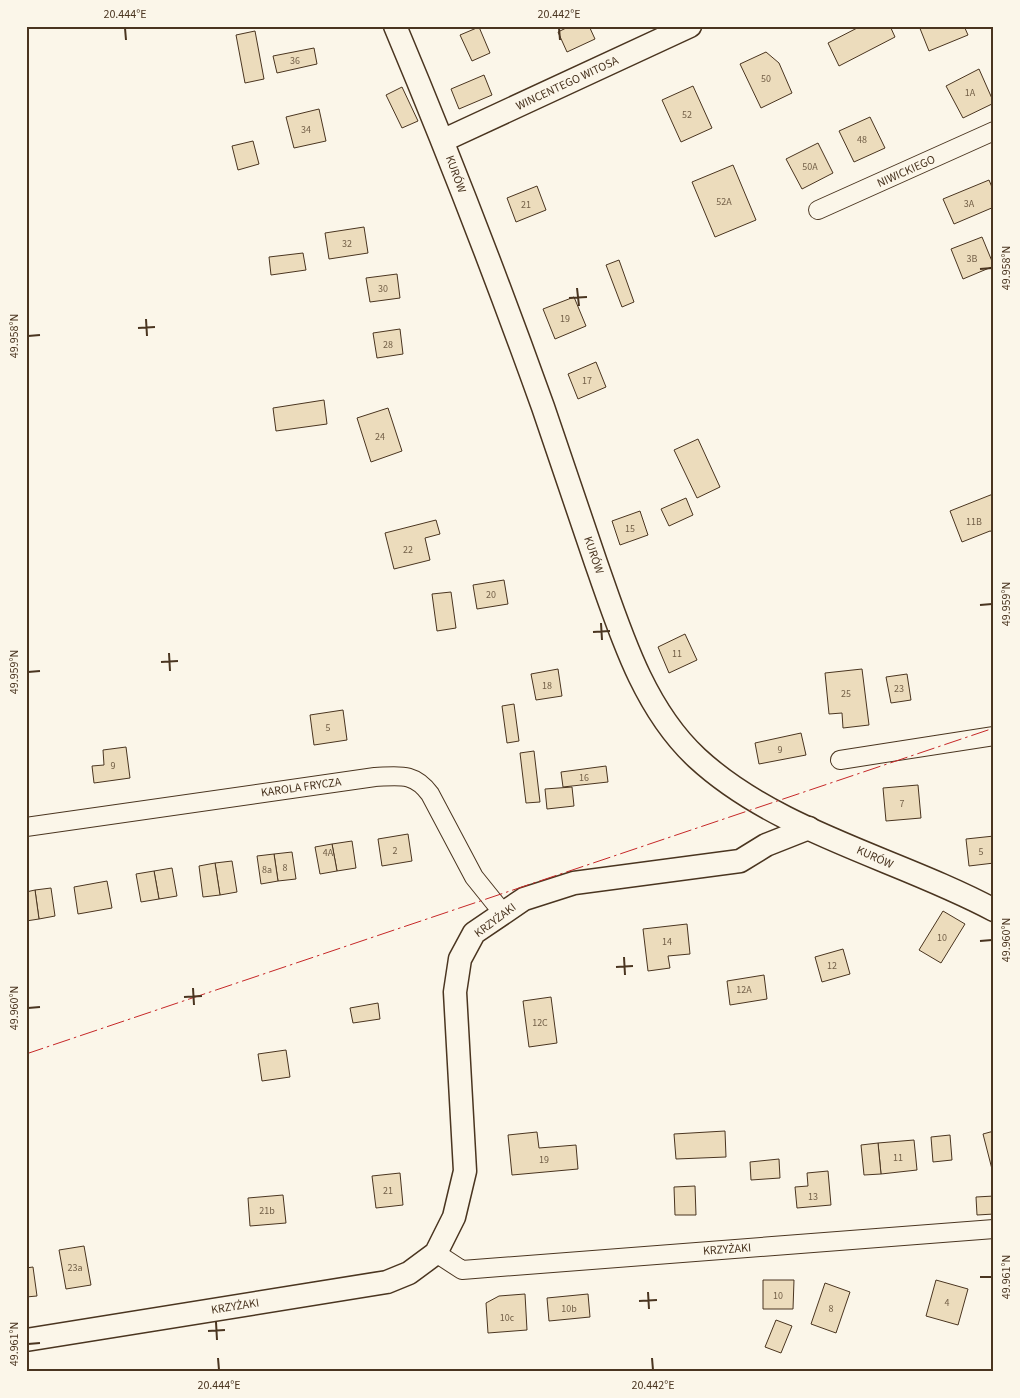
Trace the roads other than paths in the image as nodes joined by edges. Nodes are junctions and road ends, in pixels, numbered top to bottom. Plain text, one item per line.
1 (395, 26) edge
2 (690, 26) edge
3 (994, 131) edge
4 (444, 140) junction
5 (818, 210) dead end
6 (994, 736) edge
7 (840, 760) dead end
8 (770, 808) junction
9 (26, 827) edge
10 (809, 828) junction
11 (766, 845) junction
12 (994, 910) edge
13 (503, 914) junction
14 (994, 1229) edge
15 (436, 1253) junction
16 (26, 1340) edge

1 - 4 street, KURÓW
2 - 4 street, WINCENTEGO WITOSA
3 - 5 street, NIWICKIEGO
4 - 8 street, KURÓW
6 - 7 street
8 - 10 street, KURÓW
8 - 11 street
9 - 13 street, KAROLA FRYCZA
10 - 11 street, KRZYŻAKI
10 - 12 street, KURÓW
11 - 13 street, KRZYŻAKI
13 - 15 street, KRZYŻAKI
14 - 15 street, KRZYŻAKI
15 - 16 street, KRZYŻAKI

